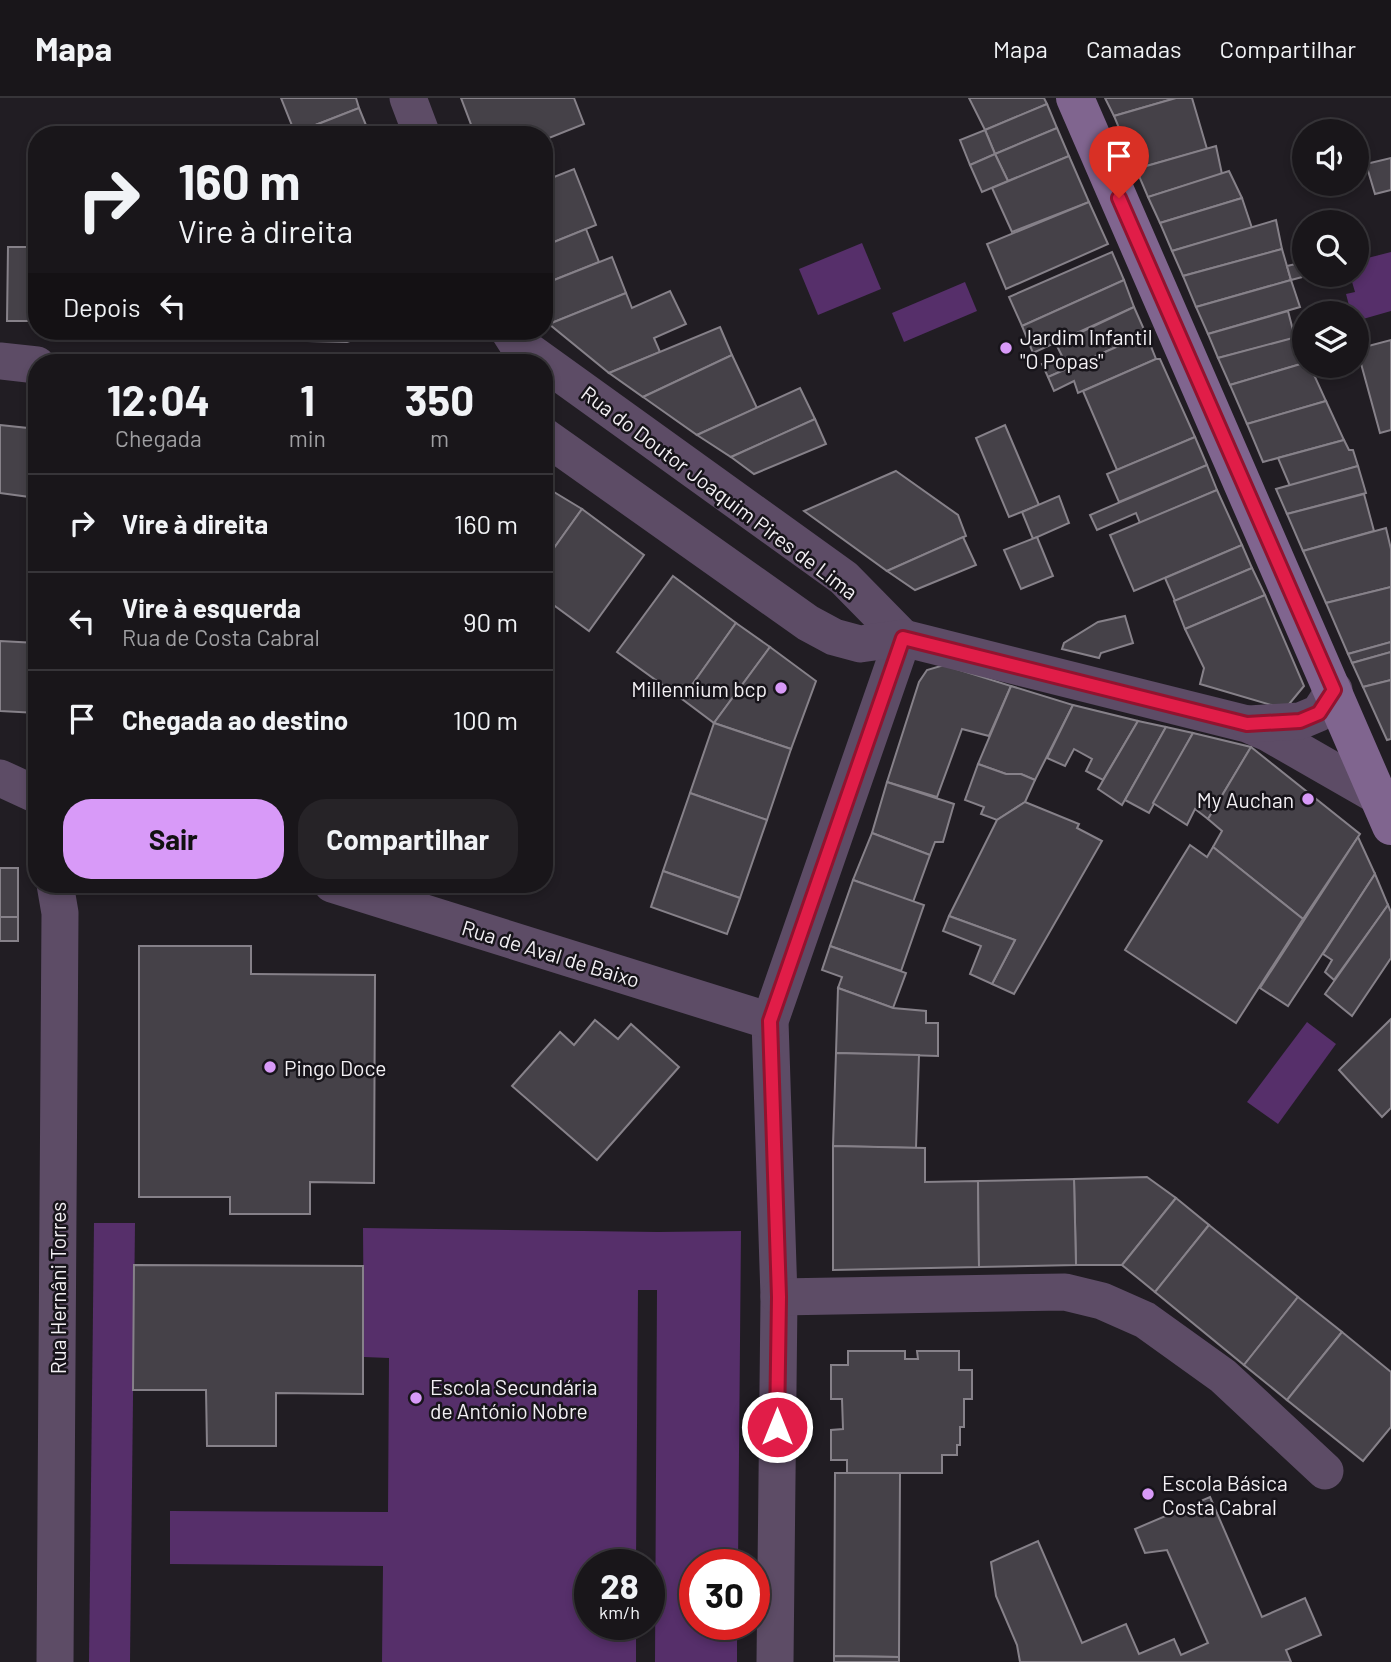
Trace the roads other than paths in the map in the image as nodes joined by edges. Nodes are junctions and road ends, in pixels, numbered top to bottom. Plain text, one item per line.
1 (408, 98) edge
2 (1075, 98) edge
3 (419, 126) edge
4 (0, 361) edge
5 (28, 364) edge
6 (553, 376) edge
7 (553, 442) edge
8 (903, 638) junction
9 (1334, 690) junction
10 (1247, 724) junction
11 (1384, 810) edge
12 (361, 893) edge
13 (58, 898) edge
14 (770, 1021) junction
15 (779, 1297) junction
16 (1325, 1471) dead end
17 (55, 1662) edge
18 (775, 1662) edge

1 - 3 street
2 - 9 main road
4 - 5 street
6 - 8 street, Rua do Doutor Joaquim Pires de Lima
7 - 8 street
8 - 10 street
8 - 14 street
9 - 10 street
9 - 11 main road
10 - 11 street
12 - 14 street, Rua de Aval de Baixo
13 - 17 street, Rua Hernâni Torres
14 - 15 street
15 - 16 street
15 - 18 street

